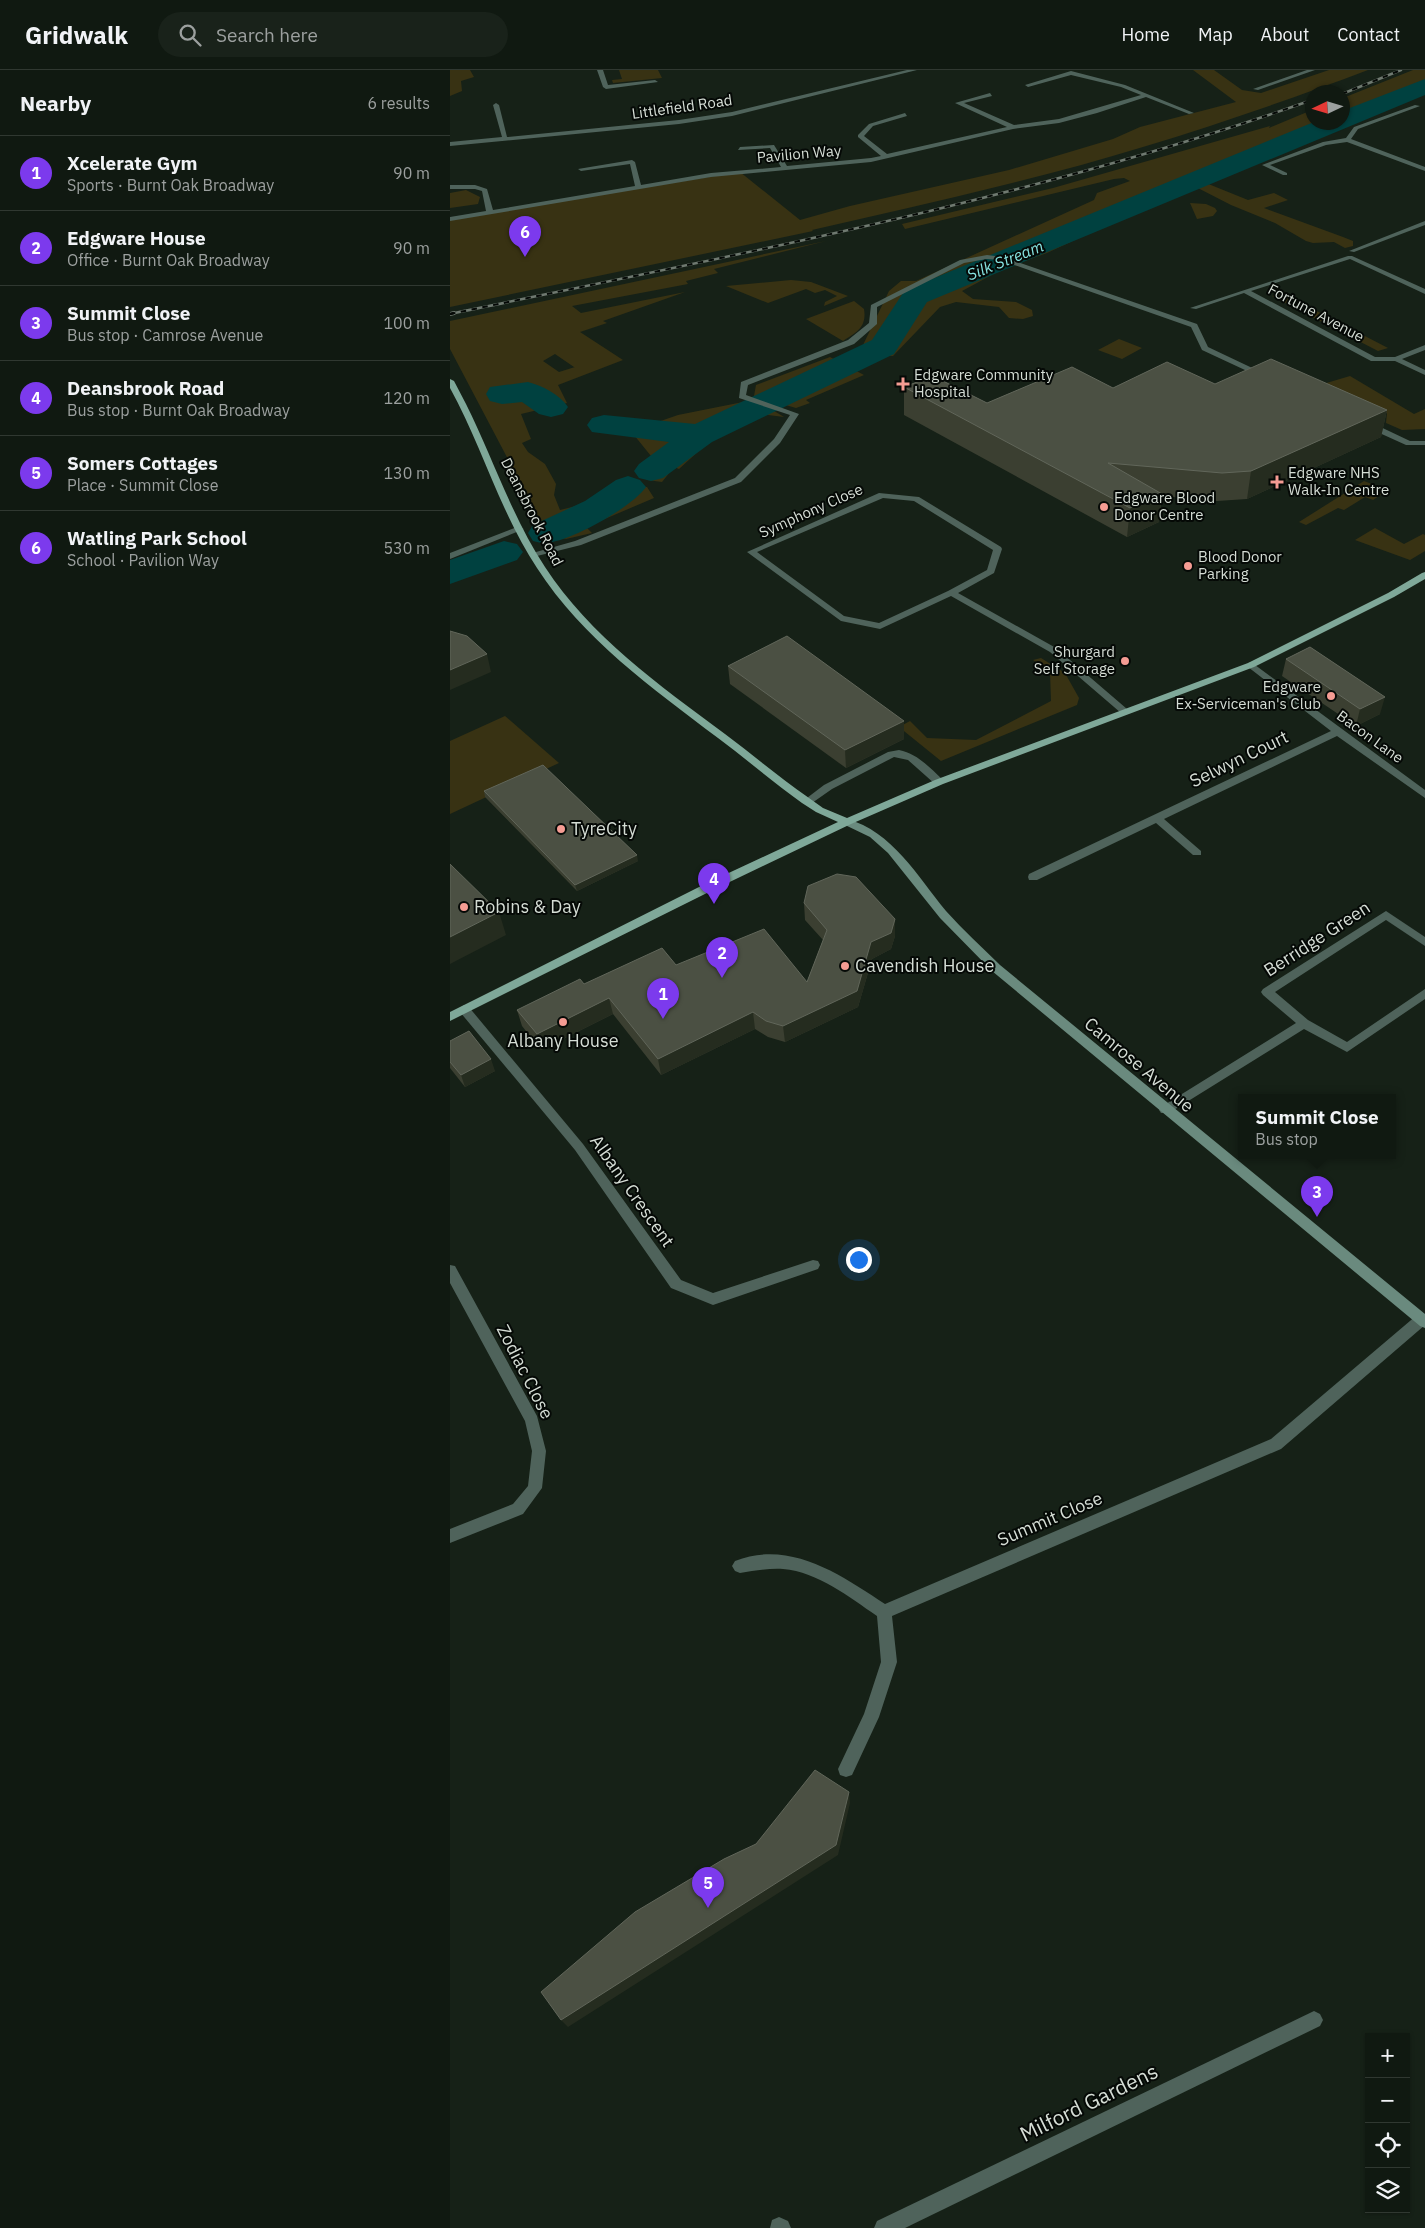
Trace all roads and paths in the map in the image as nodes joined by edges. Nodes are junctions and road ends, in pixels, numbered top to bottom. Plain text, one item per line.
1 (600, 70) edge
2 (910, 70) edge
3 (1312, 70) edge
4 (655, 82) dead end
5 (1028, 85) dead end
6 (1256, 89) dead end
7 (990, 95) dead end
8 (1146, 95) junction
9 (496, 105) dead end
10 (1417, 106) dead end
11 (1191, 113) dead end
12 (905, 115) dead end
13 (1012, 127) junction
14 (505, 139) junction
15 (1348, 140) junction
16 (450, 144) edge
17 (740, 150) dead end
18 (887, 157) junction
19 (581, 168) dead end
20 (785, 168) junction
21 (1425, 170) edge
22 (1285, 174) dead end
23 (450, 187) edge
24 (639, 188) junction
25 (490, 213) junction
26 (450, 219) edge
27 (1424, 224) edge
28 (1352, 251) dead end
29 (1246, 291) junction
30 (1425, 292) edge
31 (1194, 308) dead end
32 (1425, 348) edge
33 (1396, 359) junction
34 (1425, 374) edge
35 (1272, 379) edge
36 (450, 381) edge
37 (1362, 421) edge
38 (1425, 443) edge
39 (520, 530) junction
40 (533, 554) junction
41 (450, 556) edge
42 (1425, 575) edge
43 (951, 593) junction
44 (1251, 665) junction
45 (1124, 711) junction
46 (1337, 732) junction
47 (939, 782) junction
48 (1425, 795) edge
49 (808, 802) junction
50 (1157, 818) junction
51 (847, 822) junction
52 (1197, 853) dead end
53 (1033, 877) dead end
54 (1425, 942) edge
55 (1425, 993) edge
56 (464, 1009) junction
57 (450, 1017) edge
58 (1304, 1023) junction
59 (1165, 1110) junction
60 (813, 1265) dead end
61 (450, 1270) edge
62 (1423, 1320) edge
63 (450, 1536) edge
64 (740, 1566) dead end
65 (884, 1612) junction
66 (846, 1769) dead end
67 (1314, 2020) dead end
68 (884, 2228) edge

1 - 4 street
2 - 14 street, Littlefield Road
3 - 6 street
5 - 8 street
7 - 13 street
8 - 11 street
8 - 13 street, Pavilion Way
9 - 14 street
10 - 15 street
12 - 18 street
13 - 18 street, Pavilion Way
14 - 16 street, Littlefield Road
15 - 21 street
15 - 22 street
17 - 20 street
18 - 20 street, Pavilion Way
19 - 24 street
20 - 24 street, Pavilion Way
23 - 25 street
24 - 25 street, Pavilion Way
25 - 26 street, Pavilion Way
27 - 28 street
29 - 30 street
29 - 31 street, Fortune Avenue
29 - 33 street, Fortune Avenue
32 - 33 street
33 - 34 street, Fortune Avenue
35 - 40 street
36 - 39 main road, Deansbrook Road
37 - 38 street
39 - 40 main road, Deansbrook Road
39 - 41 street
40 - 49 main road, Deansbrook Road
42 - 44 main road
43 - 43 street, Symphony Close
43 - 45 street
44 - 45 main road
44 - 46 street, Bacon Lane
45 - 47 main road
46 - 48 street, Bacon Lane
46 - 50 street, Selwyn Court
47 - 49 street
47 - 51 main road
49 - 51 main road, Deansbrook Road
50 - 52 street
50 - 53 street, Selwyn Court
51 - 56 main road
51 - 59 street, Camrose Avenue
54 - 58 street, Berridge Green
55 - 58 street, Berridge Green
56 - 57 main road
56 - 60 street, Albany Crescent
58 - 59 street
59 - 62 street, Camrose Avenue
61 - 63 street, Zodiac Close
62 - 65 street, Summit Close
64 - 65 street
65 - 66 street
67 - 68 street, Milford Gardens

